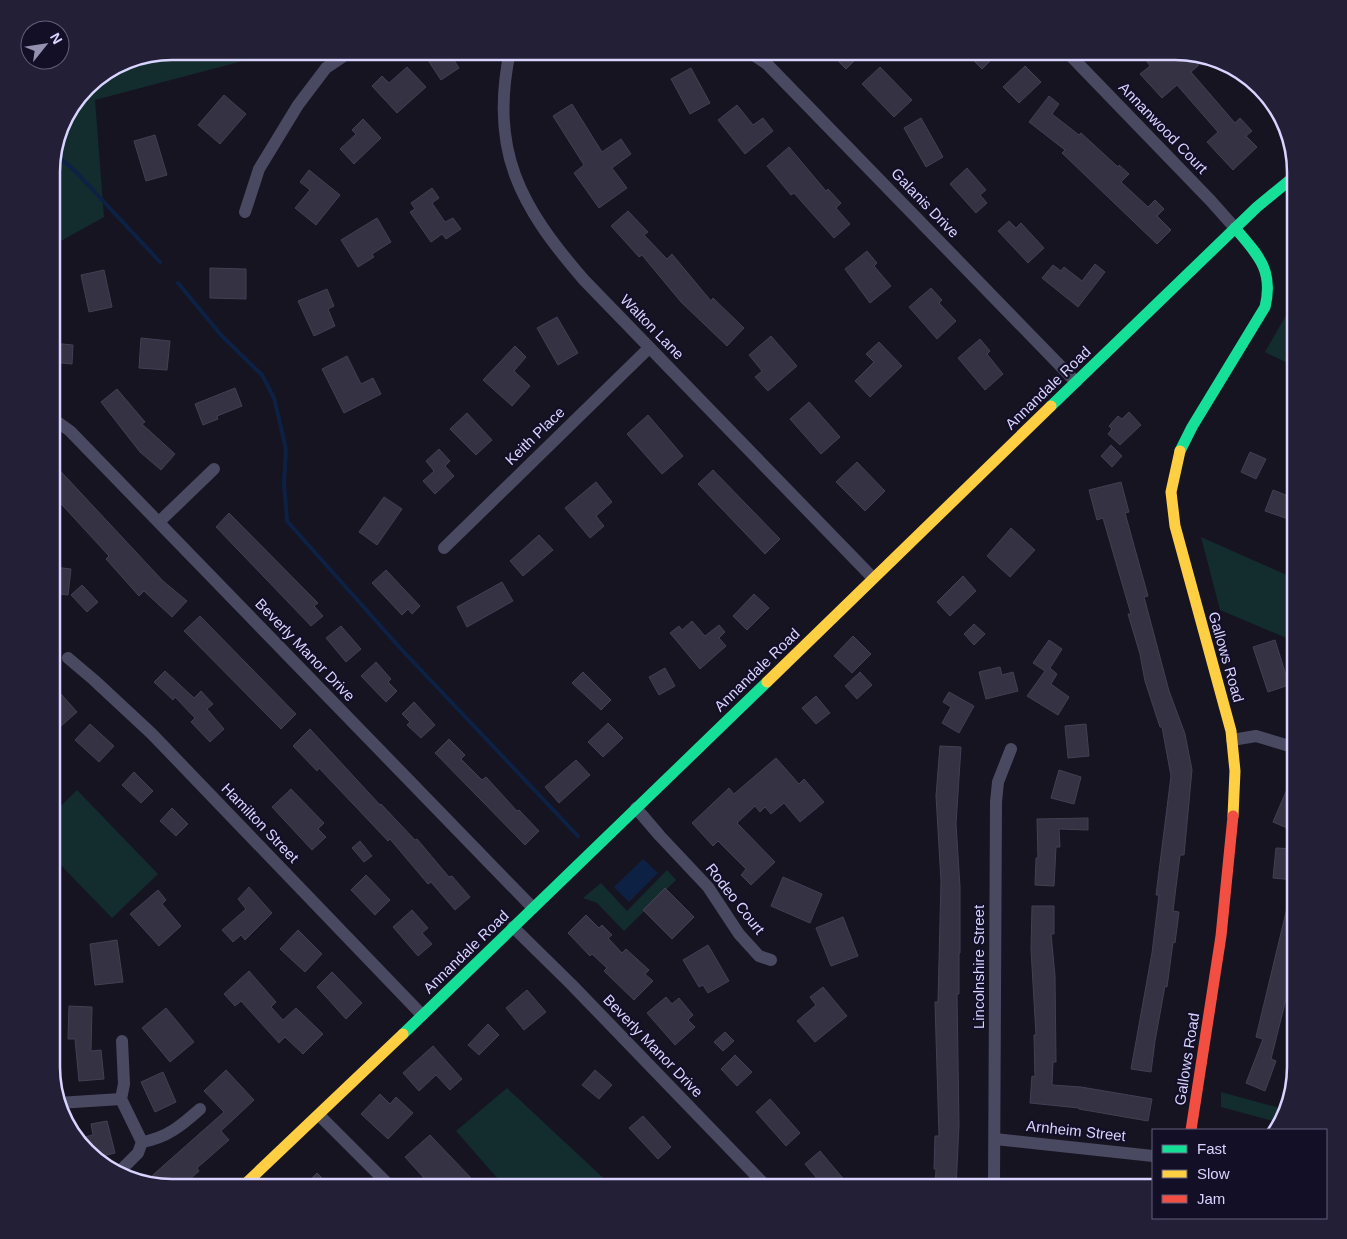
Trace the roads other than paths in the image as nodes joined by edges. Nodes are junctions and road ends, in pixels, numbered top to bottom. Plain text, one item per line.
1 (338, 60) edge
2 (508, 60) edge
3 (761, 60) edge
4 (1075, 60) edge
5 (1287, 182) edge
6 (245, 212) dead end
7 (1235, 228) junction
8 (649, 348) junction
9 (1076, 382) junction
10 (60, 424) edge
11 (214, 469) dead end
12 (159, 522) junction
13 (444, 548) dead end
14 (873, 578) junction
15 (68, 658) dead end
16 (1232, 740) junction
17 (1287, 745) edge
18 (1011, 749) dead end
19 (636, 808) junction
20 (533, 908) junction
21 (513, 927) junction
22 (772, 960) dead end
23 (422, 1015) junction
24 (122, 1041) dead end
25 (121, 1099) junction
26 (66, 1103) edge
27 (200, 1109) dead end
28 (319, 1115) junction
29 (1191, 1129) edge
30 (995, 1139) junction
31 (142, 1142) junction
32 (1152, 1156) edge
33 (124, 1168) edge
34 (251, 1179) edge
35 (383, 1179) edge
36 (759, 1179) edge
37 (994, 1179) edge

1 - 6 street
2 - 8 street, Walton Lane
3 - 9 street, Galanis Drive
4 - 7 street, Annanwood Court
5 - 7 main road, Annandale Road
7 - 9 main road, Annandale Road
7 - 16 main road, Gallows Road
8 - 13 street, Keith Place
8 - 14 street, Walton Lane
9 - 14 main road, Annandale Road
10 - 12 street, Beverly Manor Drive
11 - 12 street
12 - 20 street, Beverly Manor Drive
14 - 19 main road, Annandale Road
15 - 23 street, Hamilton Street
16 - 17 street
16 - 29 main road, Gallows Road
18 - 30 street, Lincolnshire Street
19 - 20 main road, Annandale Road
19 - 22 street, Rodeo Court
20 - 21 main road, Annandale Road
21 - 23 main road, Annandale Road
21 - 36 street, Beverly Manor Drive
23 - 28 main road, Annandale Road
24 - 25 street
25 - 26 street
25 - 31 street
27 - 31 street
28 - 34 main road, Annandale Road
28 - 35 street
30 - 32 street, Arnheim Street
30 - 37 street, Lincolnshire Street
31 - 33 street

